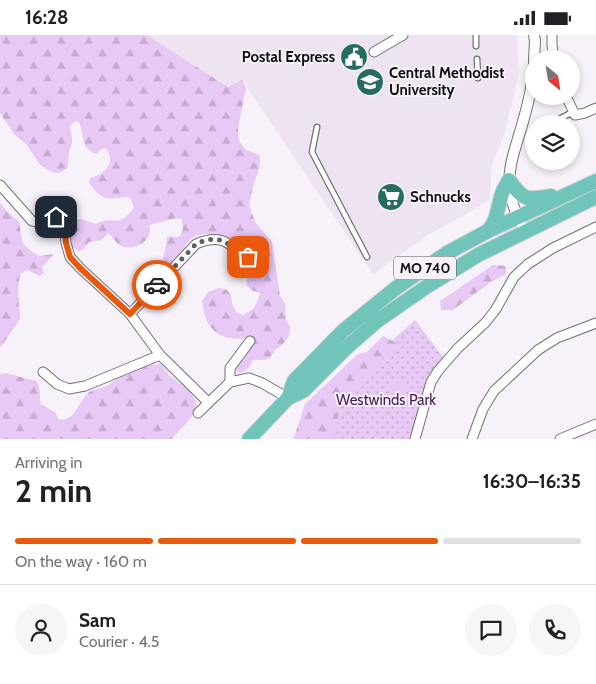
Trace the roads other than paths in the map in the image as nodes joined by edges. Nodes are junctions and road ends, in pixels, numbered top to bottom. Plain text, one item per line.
1 (403, 35) edge
2 (476, 35) edge
3 (534, 35) edge
4 (552, 35) edge
5 (476, 46) dead end
6 (534, 50) edge
7 (553, 50) edge
8 (374, 52) dead end
9 (477, 59) dead end
10 (478, 78) dead end
11 (527, 105) edge
12 (570, 105) edge
13 (596, 108) edge
14 (575, 115) joint
15 (316, 127) dead end
16 (509, 180) junction
17 (596, 181) edge
18 (0, 185) edge
19 (566, 195) junction
20 (596, 197) edge
21 (518, 216) junction
22 (596, 227) edge
23 (488, 231) junction
24 (525, 232) junction
25 (248, 257) dead end
26 (367, 257) dead end
27 (130, 314) junction
28 (596, 323) edge
29 (250, 341) dead end
30 (160, 355) junction
31 (43, 372) dead end
32 (230, 382) junction
33 (288, 398) junction
34 (208, 402) junction
35 (198, 413) dead end
36 (596, 424) edge
37 (249, 439) edge
38 (415, 439) edge
39 (472, 439) edge
40 (560, 439) edge

1 - 8 street
2 - 5 lane
3 - 6 street
4 - 7 street
9 - 10 lane
11 - 16 street
12 - 14 street
13 - 14 street
15 - 26 lane
16 - 19 main road
16 - 21 street
16 - 23 main road
17 - 19 main road, MO 740
18 - 27 street
19 - 21 main road, MO 740
20 - 24 main road, MO 740
21 - 23 main road, MO 740
21 - 24 street
22 - 38 street
23 - 33 main road, MO 740
24 - 33 main road, MO 740
25 - 27 street
27 - 30 street
28 - 39 street
29 - 32 street
30 - 31 street
30 - 34 street
32 - 33 street
32 - 34 street
33 - 37 main road, MO 740
34 - 35 street
36 - 40 street

